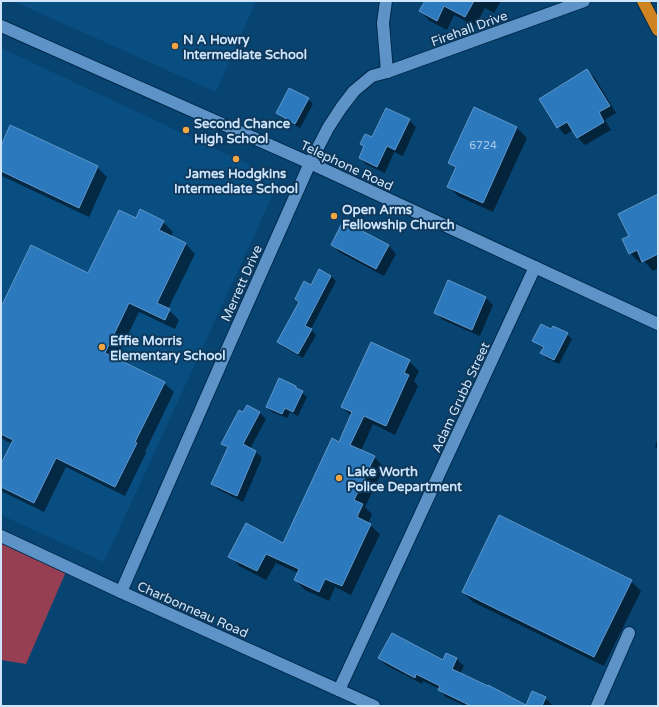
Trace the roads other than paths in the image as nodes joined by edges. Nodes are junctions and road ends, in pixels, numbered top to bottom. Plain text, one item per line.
1 (386, 1) edge
2 (584, 1) edge
3 (643, 1) edge
4 (1, 26) edge
5 (658, 30) edge
6 (386, 72) junction
7 (310, 164) junction
8 (535, 267) junction
9 (658, 324) edge
10 (1, 536) edge
11 (121, 592) junction
12 (629, 633) dead end
13 (339, 690) junction
14 (374, 706) edge
15 (596, 706) edge

1 - 6 street
2 - 6 street, Firehall Drive
3 - 5 highway
4 - 7 street, Telephone Road
6 - 7 street, Merrett Drive
7 - 8 street, Telephone Road
7 - 11 street, Merrett Drive
8 - 9 street, Telephone Road
8 - 13 street, Adam Grubb Street
10 - 11 street, Charbonneau Road
11 - 13 street, Charbonneau Road
12 - 15 street
13 - 14 street, Charbonneau Road

